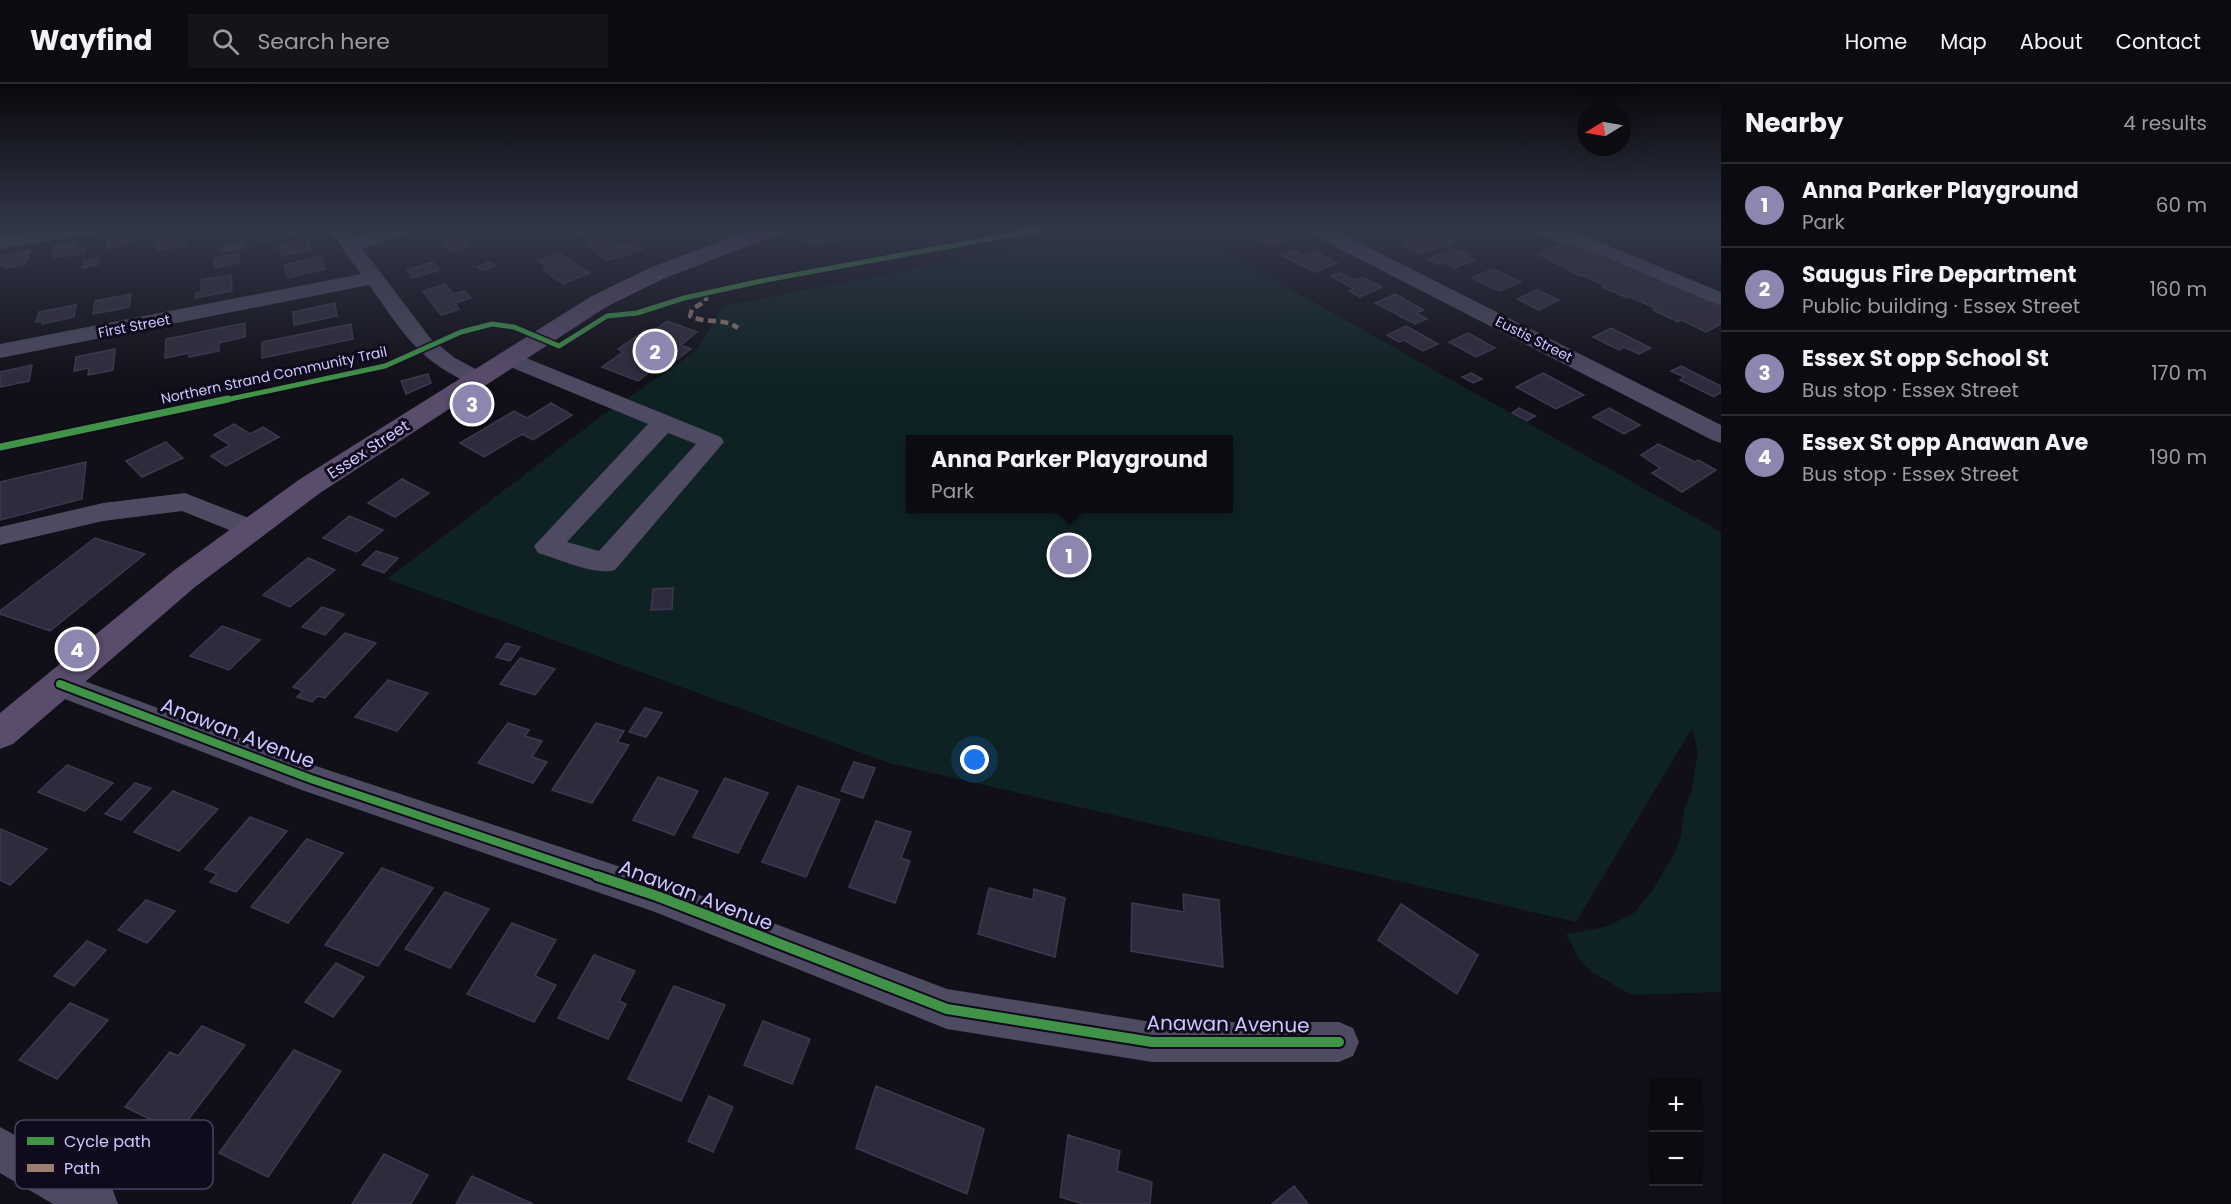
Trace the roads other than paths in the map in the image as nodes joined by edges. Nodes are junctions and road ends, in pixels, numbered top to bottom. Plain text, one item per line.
1 (361, 280) edge
2 (375, 280) edge
3 (644, 280) edge
4 (1417, 280) edge
5 (1679, 280) edge
6 (1721, 300) edge
7 (0, 351) edge
8 (509, 358) junction
9 (477, 379) junction
10 (663, 423) junction
11 (1721, 435) edge
12 (249, 529) junction
13 (0, 536) edge
14 (60, 684) junction
15 (0, 734) edge
16 (1339, 1042) dead end
17 (0, 1149) edge
18 (15, 1158) edge
19 (70, 1189) edge
20 (96, 1204) edge

1 - 7 street, First Street
2 - 9 street
3 - 8 main road, Essex Street
4 - 11 street, Eustis Street
5 - 6 street
8 - 9 main road, Essex Street
8 - 10 street
9 - 12 main road, Essex Street
10 - 10 street
12 - 13 street
12 - 14 main road, Essex Street
14 - 15 main road, Essex Street
14 - 16 street, Anawan Avenue
17 - 18 street
19 - 20 street

